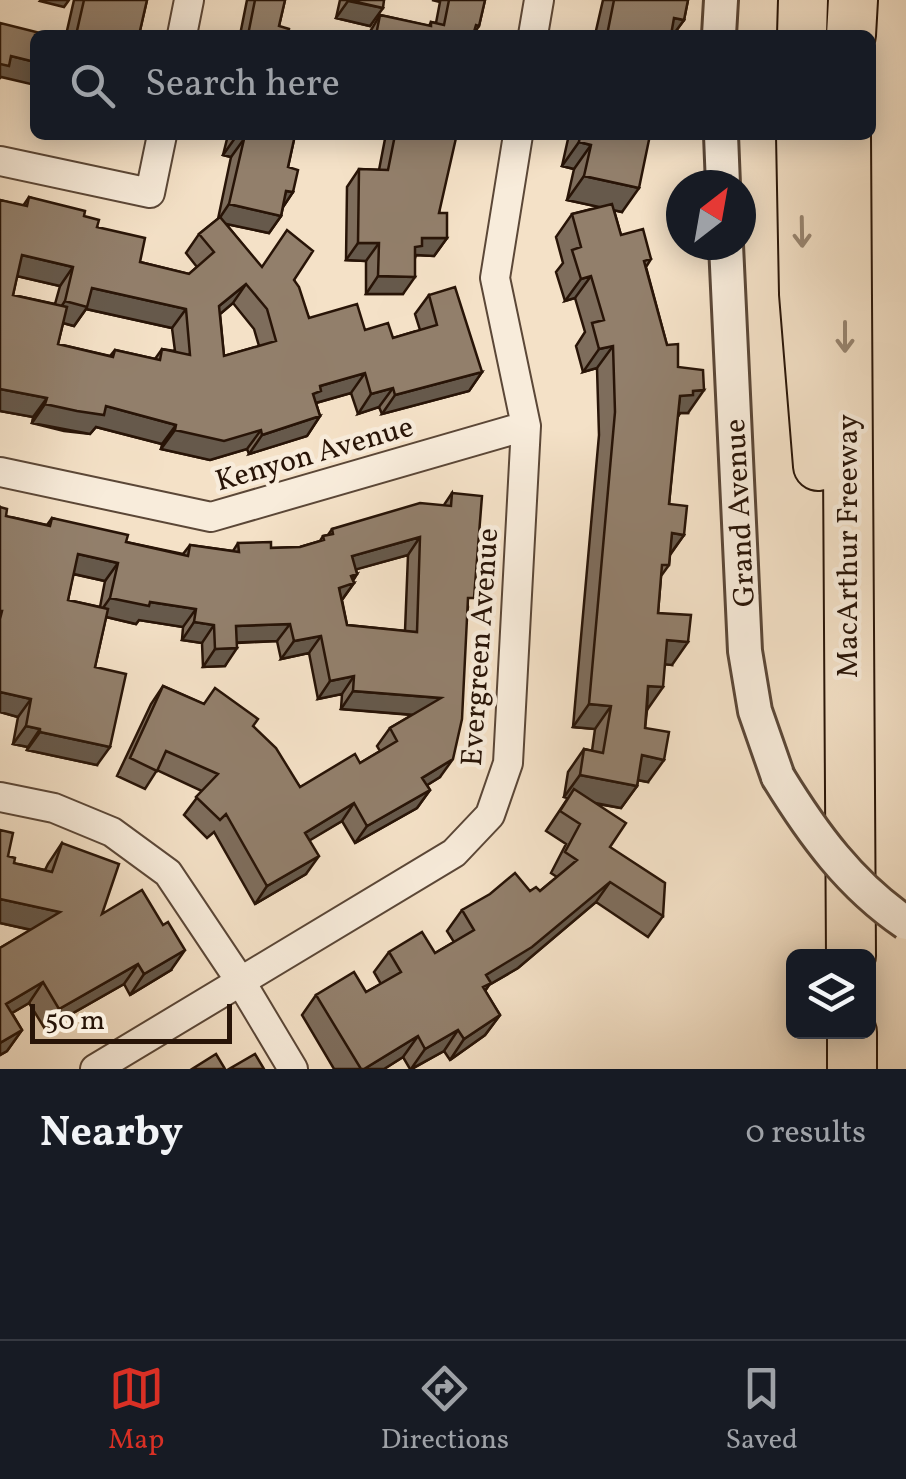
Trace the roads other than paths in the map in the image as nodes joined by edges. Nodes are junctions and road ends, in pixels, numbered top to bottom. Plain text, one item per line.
1 (189, 0) edge
2 (538, 0) edge
3 (722, 0) edge
4 (803, 0) edge
5 (853, 0) edge
6 (183, 30) edge
7 (534, 30) edge
8 (719, 30) edge
9 (802, 30) edge
10 (851, 30) edge
11 (161, 140) edge
12 (517, 140) edge
13 (721, 140) edge
14 (801, 140) edge
15 (846, 140) edge
16 (0, 161) edge
17 (722, 170) edge
18 (727, 260) edge
19 (526, 426) junction
20 (0, 472) edge
21 (0, 797) edge
22 (849, 804) junction
23 (906, 922) edge
24 (851, 949) edge
25 (240, 982) junction
26 (852, 1039) edge
27 (95, 1069) edge
28 (293, 1069) edge
29 (852, 1069) edge

1 - 6 street
2 - 7 street
3 - 8 street
4 - 9 highway
5 - 10 highway
11 - 16 street
12 - 19 street, Evergreen Avenue
13 - 17 street
14 -> 22 highway
15 -> 22 highway, MacArthur Freeway
18 - 23 street, Grand Avenue, bridge
19 - 20 street, Kenyon Avenue
19 - 25 street, Evergreen Avenue
21 - 25 street
22 - 24 highway, MacArthur Freeway
25 - 27 street, Evergreen Avenue
25 - 28 street
26 - 29 highway

